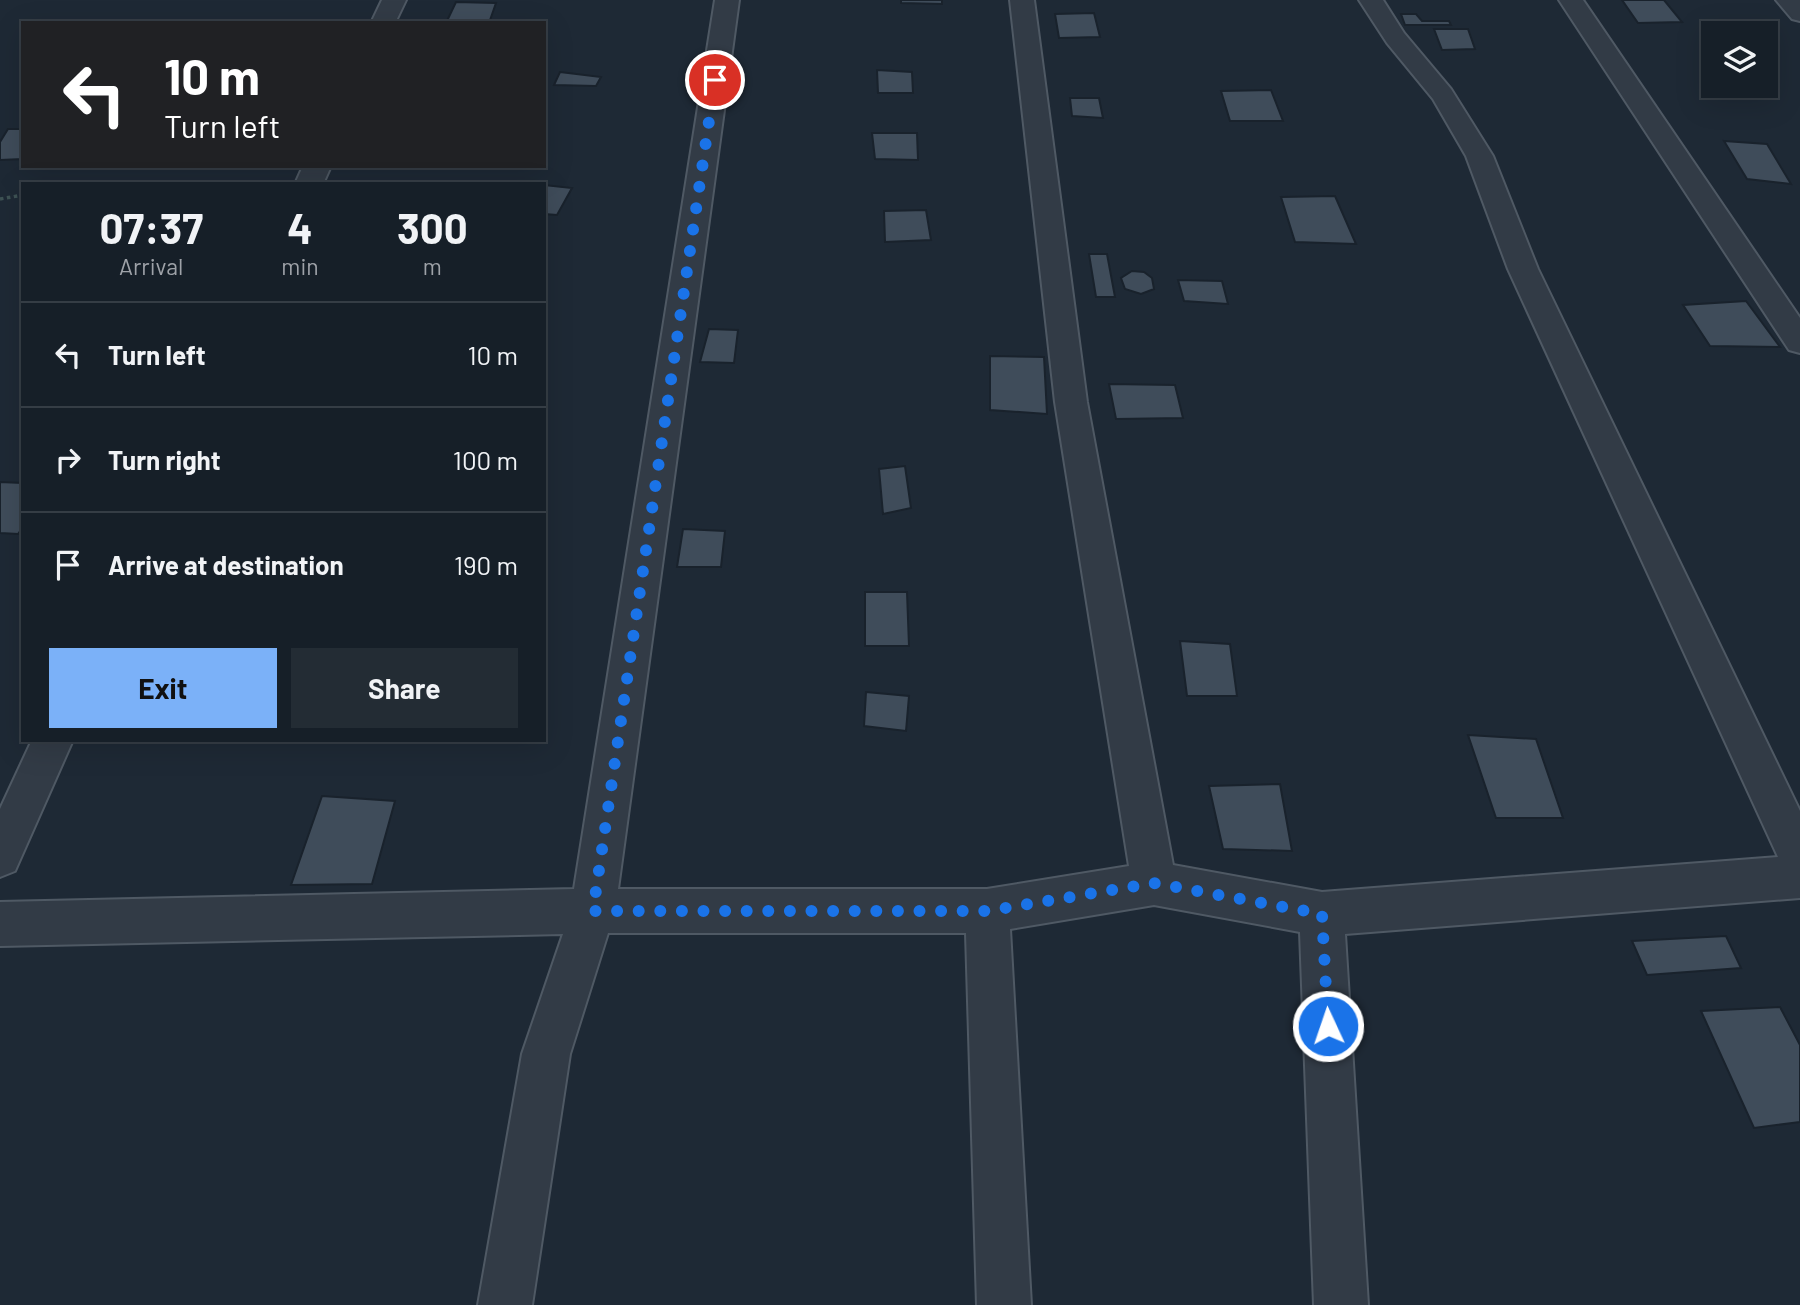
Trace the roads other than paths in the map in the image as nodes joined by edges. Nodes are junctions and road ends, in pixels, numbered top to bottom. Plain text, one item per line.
1 (394, 0) edge
2 (727, 0) edge
3 (1022, 0) edge
4 (1371, 0) edge
5 (1571, 0) edge
6 (1788, 0) edge
7 (1800, 14) edge
8 (384, 21) edge
9 (1800, 342) edge
10 (52, 742) edge
11 (0, 856) edge
12 (1800, 857) edge
13 (1800, 877) edge
14 (1154, 883) junction
15 (593, 911) junction
16 (987, 911) junction
17 (1322, 914) junction
18 (0, 924) edge
19 (505, 1305) edge
20 (1004, 1305) edge
21 (1340, 1305) edge

1 - 8 street
2 - 15 street
3 - 14 street
4 - 12 street
5 - 9 street
6 - 7 street
10 - 11 street
13 - 17 street
14 - 16 street
14 - 17 street
15 - 16 street
15 - 18 street
15 - 19 street
16 - 20 street
17 - 21 street

